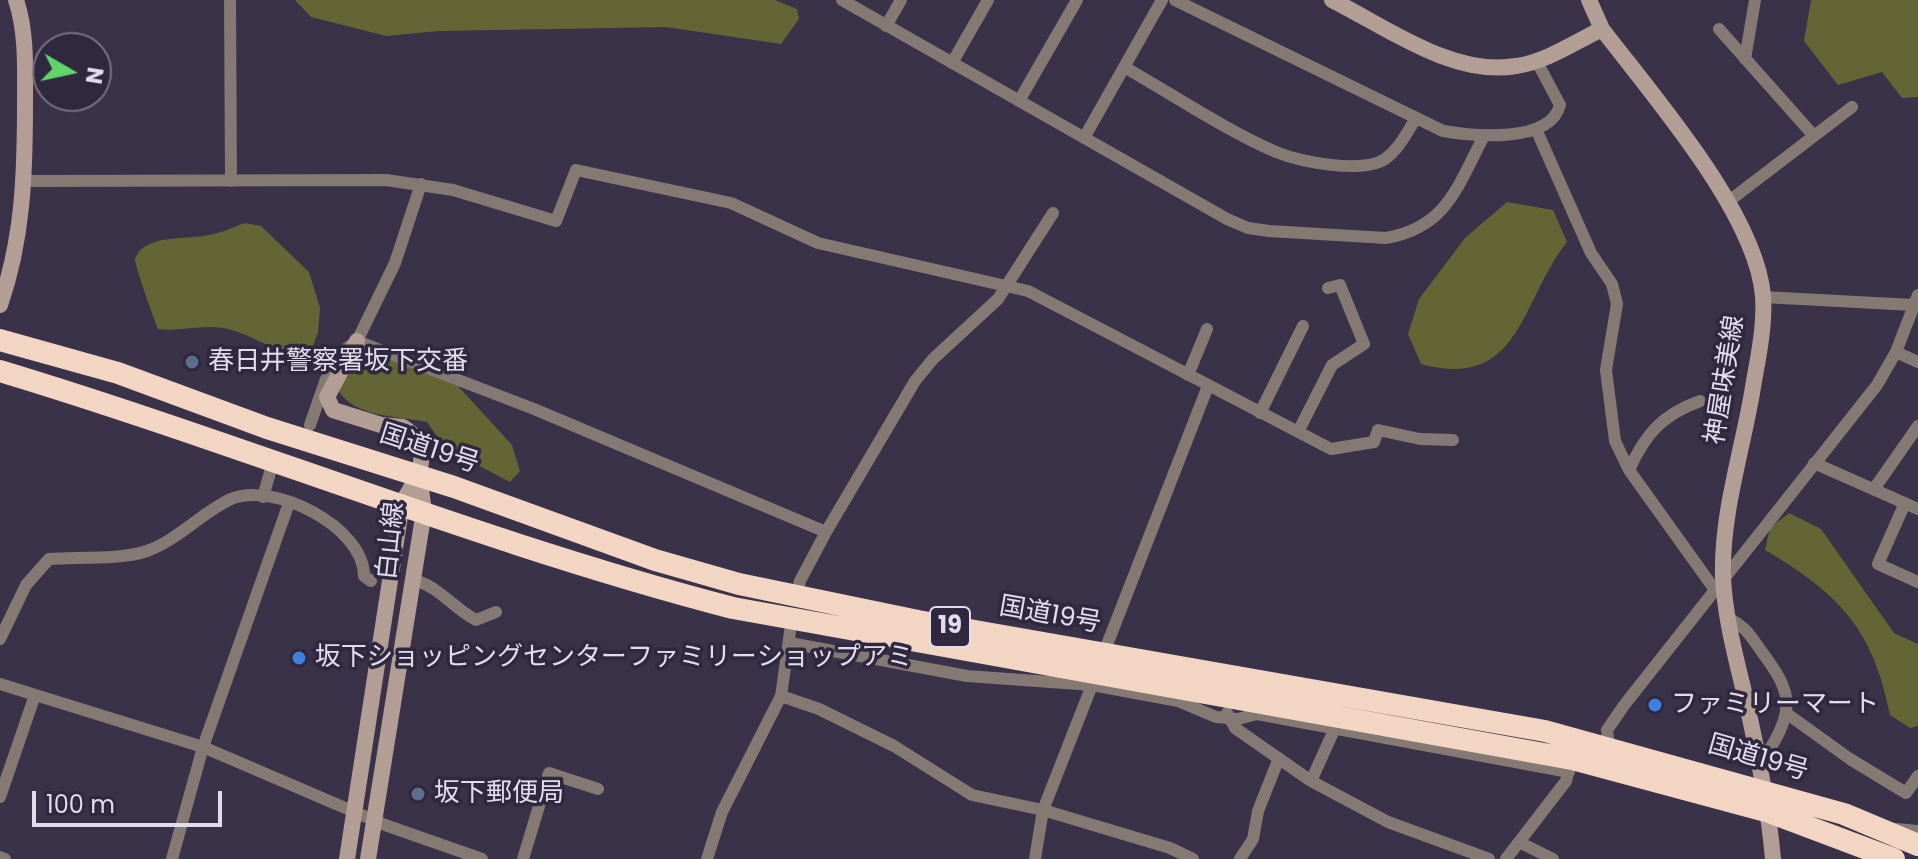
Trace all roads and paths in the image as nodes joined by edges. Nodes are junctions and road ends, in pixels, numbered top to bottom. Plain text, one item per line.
1 (230, 0) edge
2 (842, 0) edge
3 (901, 0) edge
4 (988, 0) edge
5 (1077, 0) edge
6 (1162, 0) edge
7 (1175, 0) edge
8 (1332, 0) edge
9 (1589, 0) edge
10 (1755, 0) edge
11 (20, 3) edge
12 (1194, 3) edge
13 (886, 26) junction
14 (1602, 29) junction
15 (1719, 29) dead end
16 (1745, 59) junction
17 (1536, 60) junction
18 (952, 63) junction
19 (1124, 67) junction
20 (1019, 101) junction
21 (1852, 107) dead end
22 (1415, 120) junction
23 (1536, 129) junction
24 (1814, 136) junction
25 (1084, 138) junction
26 (1483, 138) junction
27 (23, 181) junction
28 (231, 181) junction
29 (421, 184) junction
30 (1729, 201) junction
31 (1053, 213) dead end
32 (1007, 287) junction
33 (1328, 288) dead end
34 (1763, 297) junction
35 (1916, 300) edge
36 (0, 305) edge
37 (1303, 326) dead end
38 (1207, 329) dead end
39 (0, 340) edge
40 (357, 341) junction
41 (1896, 352) junction
42 (1918, 362) edge
43 (0, 371) edge
44 (1188, 375) junction
45 (1208, 386) junction
46 (1700, 401) dead end
47 (1260, 413) junction
48 (310, 425) dead end
49 (1298, 432) junction
50 (1916, 432) edge
51 (1453, 440) dead end
52 (273, 462) junction
53 (1814, 463) junction
54 (1629, 470) junction
55 (419, 475) junction
56 (1874, 489) junction
57 (263, 497) junction
58 (289, 503) junction
59 (402, 503) junction
60 (1905, 503) junction
61 (1918, 509) edge
62 (424, 511) junction
63 (826, 532) junction
64 (413, 580) junction
65 (371, 581) dead end
66 (1918, 582) edge
67 (1719, 584) junction
68 (794, 608) junction
69 (496, 612) dead end
70 (1727, 618) junction
71 (0, 639) edge
72 (790, 643) junction
73 (1001, 656) junction
74 (1098, 670) junction
75 (967, 676) junction
76 (0, 684) edge
77 (35, 695) junction
78 (781, 696) junction
79 (1226, 707) junction
80 (1786, 713) junction
81 (1335, 728) junction
82 (1608, 738) junction
83 (203, 747) junction
84 (1757, 752) junction
85 (1279, 758) junction
86 (1570, 765) junction
87 (1918, 776) edge
88 (1311, 781) junction
89 (598, 789) dead end
90 (0, 797) edge
91 (1768, 801) junction
92 (355, 810) junction
93 (1043, 810) junction
94 (374, 820) junction
95 (1878, 828) junction
96 (1918, 831) edge
97 (1519, 842) junction
98 (1918, 845) edge
99 (1861, 852) edge
100 (448, 853) edge
101 (172, 859) edge
102 (347, 859) edge
103 (368, 859) edge
104 (482, 859) edge
105 (523, 859) edge
106 (707, 859) edge
107 (1035, 859) edge
108 (1193, 859) edge
109 (1240, 859) edge
110 (1489, 859) edge
111 (1506, 859) edge
112 (1553, 859) edge
113 (1773, 859) edge
114 (1894, 859) edge

1 - 28 street
2 - 13 street
3 - 13 street
4 - 18 street
5 - 20 street
6 - 19 street
7 - 12 street
8 - 17 street
9 - 14 street, 神屋味美線
10 - 16 street
11 - 27 street
12 - 22 street
13 - 18 street
14 - 17 street
14 - 30 street, 神屋味美線
15 - 16 street
16 - 24 street
17 - 23 street
18 - 20 street
19 - 22 street
19 - 25 street
20 - 25 street
21 - 24 street
22 - 26 street
23 - 26 street
23 - 54 street
24 - 30 street
25 - 26 street
27 - 28 street
27 - 36 street
28 - 29 street
29 - 32 street
29 - 40 street
30 - 34 street, 神屋味美線
31 - 32 street
32 - 44 street
32 - 63 street
33 - 49 street
34 - 35 street
34 - 67 street, 神屋味美線
35 - 41 street
37 - 47 street
38 - 44 street
39 - 55 highway, 国道19号 / 19
40 - 48 street
40 - 55 street
40 - 63 street
41 - 42 street
41 - 53 street
43 - 52 highway, 国道19号 / 19
44 - 45 street
45 - 47 street
45 - 74 street
46 - 54 street
47 - 49 street
49 - 51 street
50 - 56 street
52 - 57 street
52 - 59 highway, 国道19号 / 19
53 - 56 street
53 - 67 street
54 - 67 street
55 - 59 street, 白山線
55 - 62 street, 白山線
55 - 68 highway, 国道19号 / 19
56 - 60 street
57 - 58 street
57 - 71 street
58 - 65 street
58 - 83 street
59 - 62 highway, 国道19号 / 19
59 - 92 street, 白山線
60 - 61 street
60 - 66 street
62 - 64 street, 白山線
62 - 68 highway, 国道19号 / 19
63 - 68 street
64 - 69 street
64 - 94 street, 白山線
67 - 70 street, 神屋味美線
67 - 82 street
68 - 72 street
68 - 73 highway, 国道19号 / 19
68 - 74 highway, 国道19号 / 19
70 - 80 street
70 - 84 street, 神屋味美線
72 - 75 street
72 - 78 street
73 - 74 highway, 国道19号 / 19
73 - 75 street
74 - 75 street
74 - 79 highway, 国道19号 / 19
74 - 82 highway, 国道19号 / 19
74 - 93 street
76 - 77 street
77 - 83 street
77 - 90 street
78 - 93 street
78 - 106 street
79 - 81 street
79 - 85 street
79 - 86 highway, 国道19号 / 19
80 - 84 street
80 - 87 street
81 - 86 street
81 - 88 street
82 - 91 highway, 国道19号 / 19
83 - 92 street
83 - 101 street
84 - 91 street, 神屋味美線
85 - 88 street
85 - 109 street
86 - 91 highway, 国道19号 / 19
86 - 97 street
88 - 110 street
89 - 105 street
91 - 95 highway, 国道19号 / 19
91 - 99 highway, 国道19号 / 19
91 - 113 street, 神屋味美線
92 - 94 street
92 - 102 street, 白山線
93 - 107 street
93 - 108 street
94 - 100 street
94 - 103 street, 白山線
95 - 96 street
95 - 98 highway, 国道19号 / 19
97 - 111 street
97 - 112 street
99 - 114 highway, 国道19号 / 19
100 - 104 street

